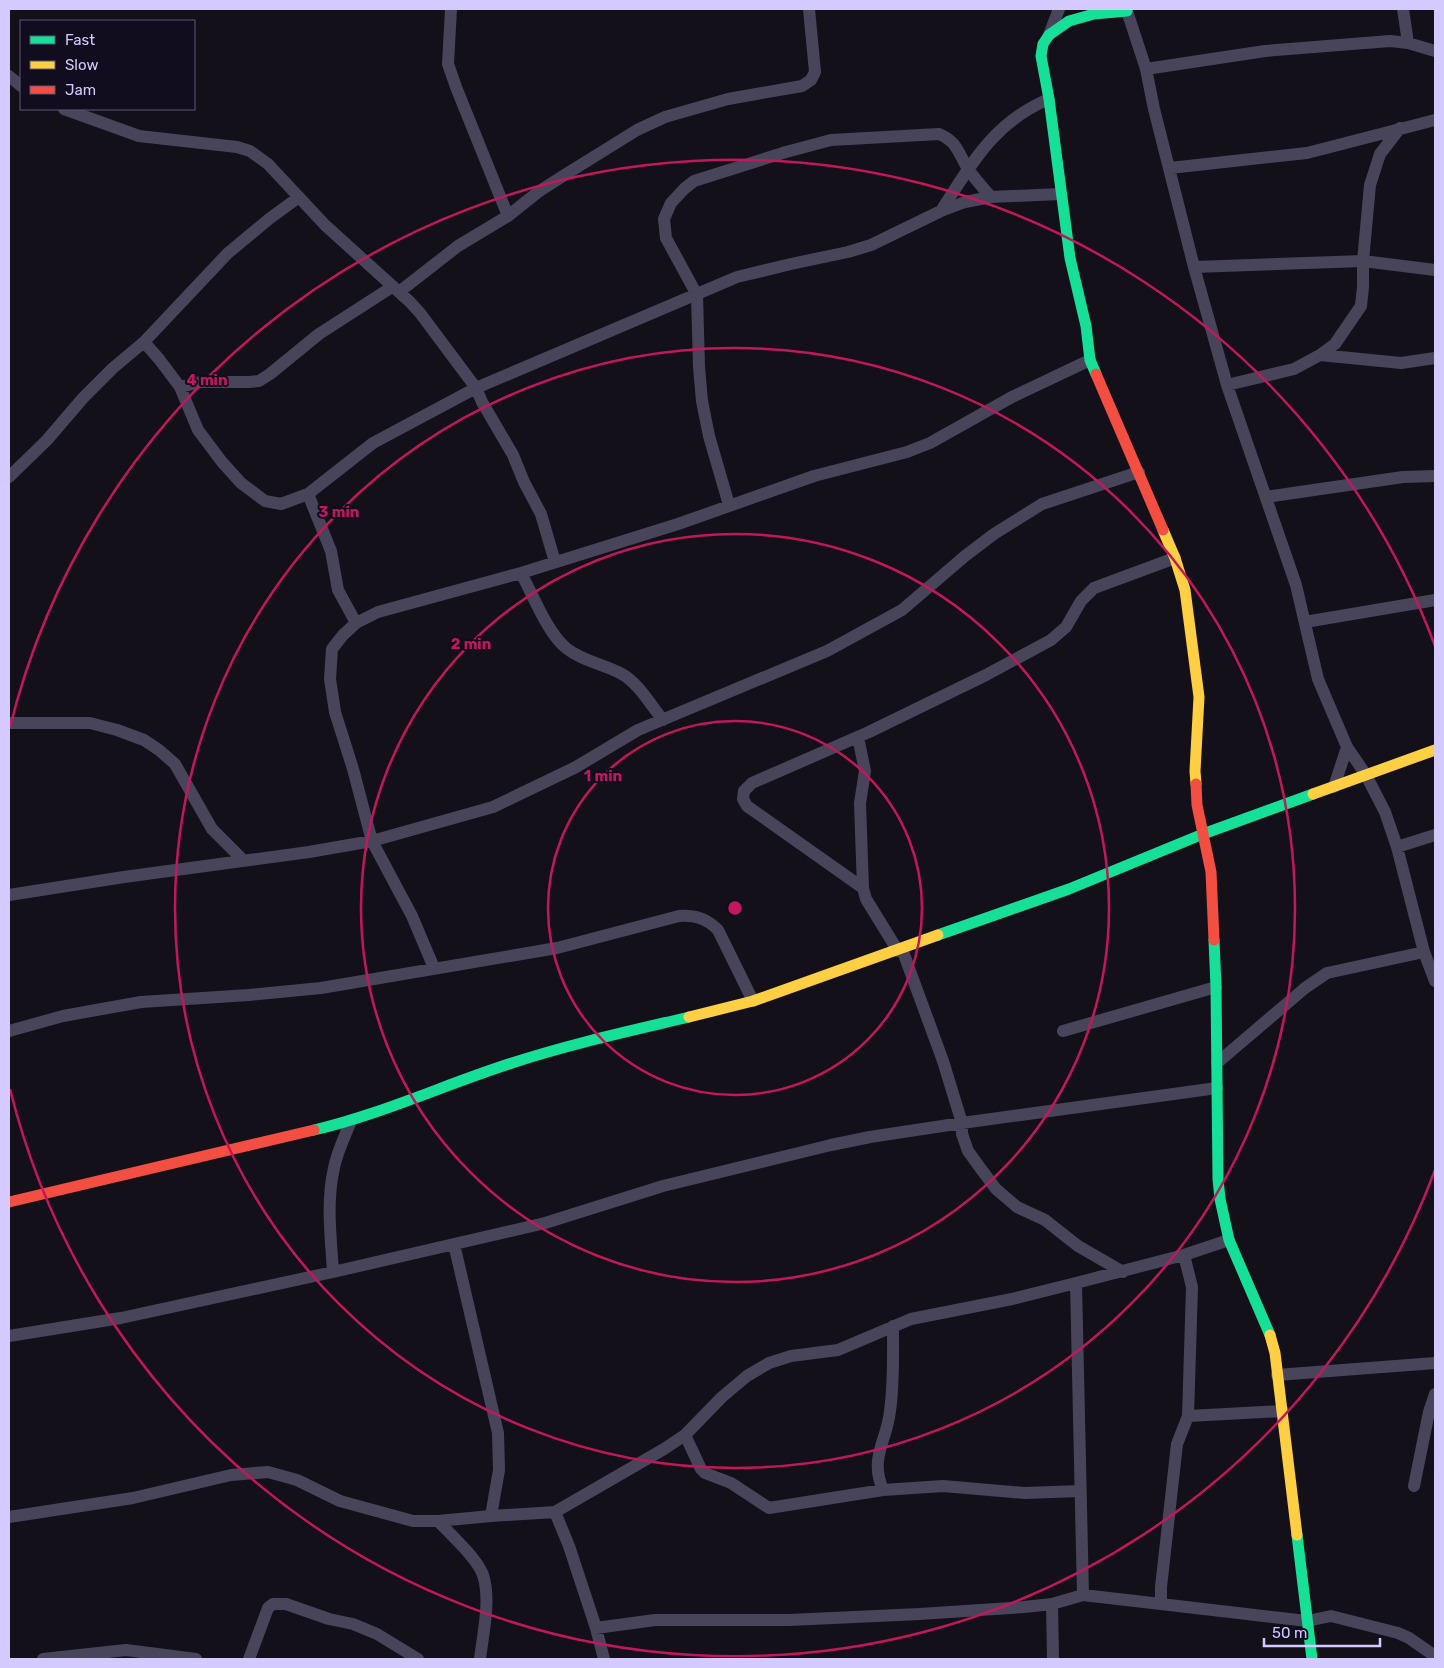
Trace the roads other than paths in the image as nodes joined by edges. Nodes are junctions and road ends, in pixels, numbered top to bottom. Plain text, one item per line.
1 (451, 9) edge
2 (809, 9) edge
3 (1059, 9) edge
4 (1403, 9) edge
5 (1127, 10) edge
6 (1049, 34) junction
7 (1408, 43) junction
8 (1435, 51) edge
9 (1146, 69) junction
10 (9, 76) edge
11 (20, 85) edge
12 (1049, 99) junction
13 (67, 110) edge
14 (1435, 120) edge
15 (1400, 128) junction
16 (1170, 168) junction
17 (968, 169) junction
18 (1060, 194) junction
19 (991, 196) junction
20 (299, 197) junction
21 (941, 211) junction
22 (508, 216) junction
23 (1363, 261) junction
24 (1194, 267) junction
25 (1435, 270) edge
26 (396, 290) junction
27 (697, 295) junction
28 (144, 342) junction
29 (1320, 354) junction
30 (1435, 358) edge
31 (1090, 360) junction
32 (1227, 385) junction
33 (180, 387) junction
34 (476, 388) junction
35 (1139, 472) junction
36 (1435, 476) edge
37 (9, 477) edge
38 (308, 494) junction
39 (1266, 497) junction
40 (729, 505) junction
41 (1175, 558) junction
42 (555, 562) junction
43 (521, 573) junction
44 (1435, 600) edge
45 (1305, 622) junction
46 (356, 623) junction
47 (662, 720) junction
48 (9, 723) edge
49 (858, 737) junction
50 (1347, 747) junction
51 (1435, 750) edge
52 (1366, 775) junction
53 (1334, 787) junction
54 (1204, 834) junction
55 (1435, 835) edge
56 (372, 841) junction
57 (1397, 847) junction
58 (244, 861) junction
59 (862, 888) junction
60 (9, 896) edge
61 (900, 950) junction
62 (1429, 959) edge
63 (434, 968) junction
64 (1435, 981) edge
65 (1216, 988) junction
66 (753, 1001) junction
67 (9, 1031) edge
68 (1063, 1031) dead end
69 (1217, 1063) junction
70 (1217, 1088) junction
71 (351, 1121) junction
72 (962, 1123) junction
73 (9, 1202) edge
74 (1229, 1240) junction
75 (454, 1244) junction
76 (1184, 1255) junction
77 (333, 1272) junction
78 (1124, 1272) junction
79 (1076, 1284) junction
80 (893, 1326) junction
81 (9, 1336) edge
82 (1435, 1363) edge
83 (1277, 1375) junction
84 (1435, 1394) edge
85 (1283, 1411) junction
86 (1188, 1416) junction
87 (685, 1435) junction
88 (1414, 1486) dead end
89 (883, 1490) junction
90 (1080, 1491) junction
91 (555, 1512) junction
92 (490, 1516) junction
93 (9, 1518) edge
94 (438, 1521) junction
95 (1083, 1595) junction
96 (1052, 1604) junction
97 (1161, 1604) junction
98 (1307, 1621) junction
99 (596, 1628) junction
100 (1435, 1656) edge
101 (68, 1657) edge
102 (43, 1659) edge
103 (196, 1659) edge
104 (249, 1659) edge
105 (418, 1659) edge
106 (480, 1659) edge
107 (604, 1659) edge
108 (1053, 1659) edge
109 (1312, 1659) edge

1 - 22 street
2 - 22 street
3 - 6 street
4 - 7 street
5 - 6 street
5 - 9 street
6 - 12 street
7 - 8 street
7 - 9 street
9 - 16 street
10 - 11 street
12 - 17 street
12 - 18 street
13 - 20 street
14 - 15 street
15 - 16 street
15 - 23 street
16 - 24 street
17 - 19 street
17 - 21 street
17 - 27 street
18 - 19 street
18 - 31 street
19 - 21 street
20 - 26 street
20 - 28 street
21 - 27 street
22 - 26 street
23 - 24 street
23 - 25 street
23 - 29 street
24 - 32 street
26 - 33 street
26 - 34 street
27 - 34 street
27 - 40 street
28 - 33 street
28 - 37 street
29 - 30 street
29 - 32 street
31 - 35 street
31 - 40 street
32 - 39 street
33 - 38 street
34 - 38 street
34 - 42 street
35 - 41 street
35 - 47 street
36 - 39 street
38 - 46 street
39 - 45 street
40 - 42 street
41 - 49 street
41 - 54 street
42 - 43 street
43 - 46 street
43 - 47 street
44 - 45 street
45 - 50 street
46 - 56 street
47 - 56 street
48 - 58 street
49 - 59 street
49 - 59 street
50 - 52 street
50 - 53 street
51 - 52 street
52 - 53 street
52 - 57 street
53 - 54 street
54 - 61 street
54 - 65 street
55 - 57 street
56 - 58 street
56 - 63 street
57 - 62 street
58 - 60 street
59 - 61 street
61 - 66 street
61 - 72 street
62 - 64 street
62 - 69 street
63 - 66 street
63 - 67 street
65 - 68 street
65 - 69 street
66 - 71 street
69 - 70 street
70 - 72 street
70 - 74 street
71 - 73 street
71 - 77 street
72 - 75 street
72 - 78 street
74 - 76 street
74 - 83 street
75 - 77 street
75 - 92 street
76 - 78 street
76 - 86 street
77 - 81 street
78 - 79 street
79 - 80 street
79 - 90 street
80 - 87 street
80 - 89 street
82 - 83 street
83 - 85 street
84 - 88 street
85 - 86 street
85 - 98 street
86 - 97 street
87 - 89 street
87 - 91 street
89 - 90 street
90 - 95 street
91 - 92 street
91 - 99 street
92 - 94 street
93 - 94 street
94 - 106 street
95 - 96 street
95 - 97 street
96 - 99 street
96 - 108 street
97 - 98 street
98 - 100 street
98 - 109 street
99 - 107 street
101 - 102 street
101 - 103 street
104 - 105 street

